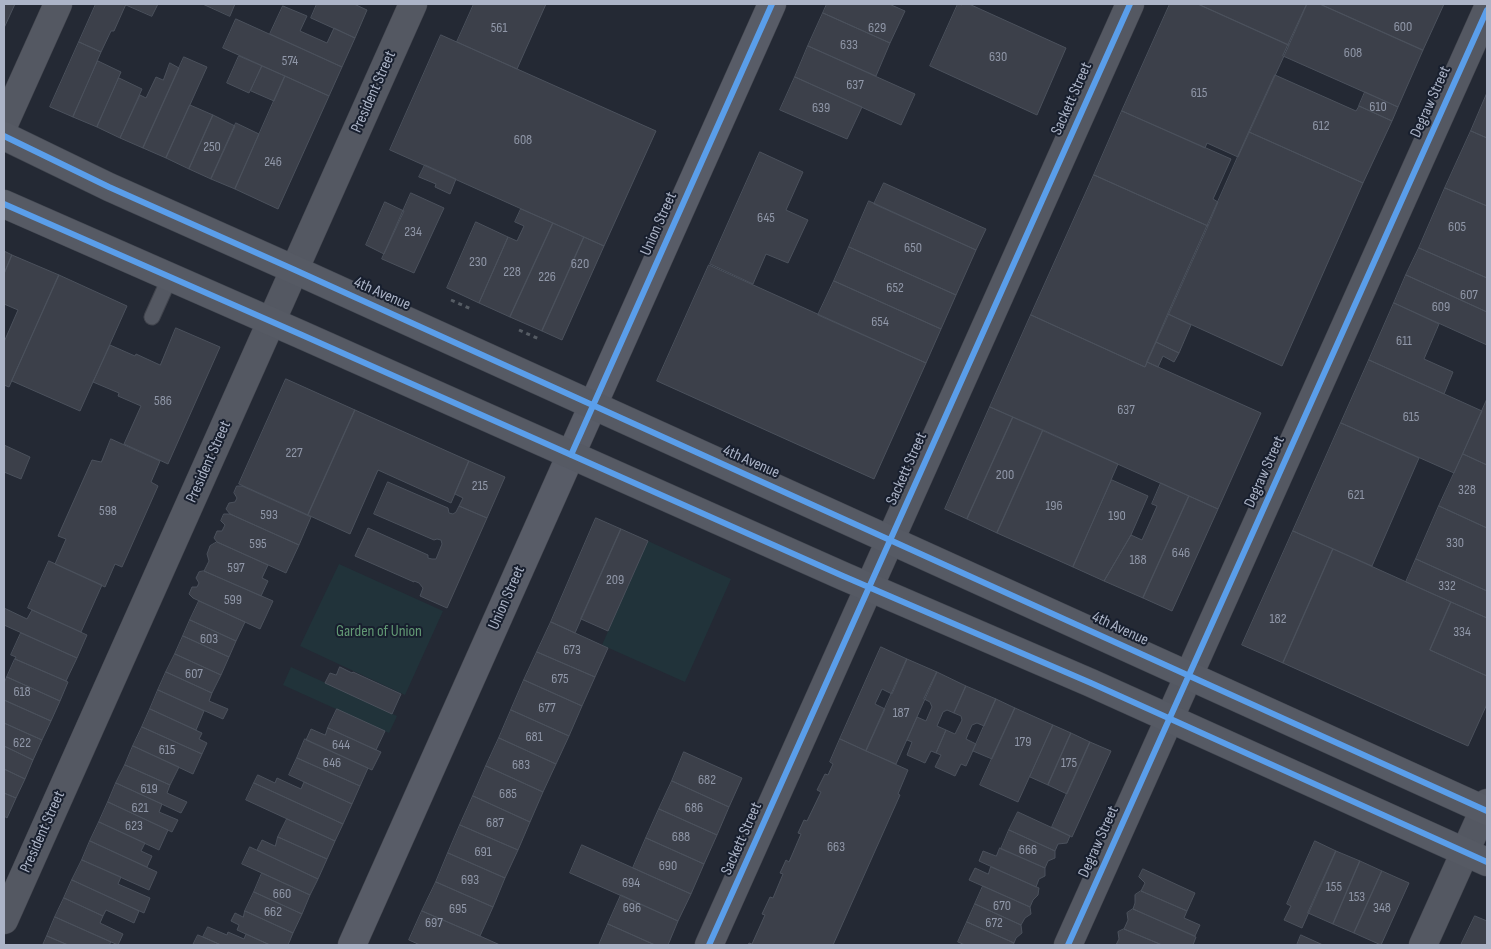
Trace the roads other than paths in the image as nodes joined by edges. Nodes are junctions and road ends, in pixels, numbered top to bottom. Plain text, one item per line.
1 (58, 4) edge
2 (413, 4) edge
3 (772, 4) edge
4 (1130, 4) edge
5 (1487, 10) edge
6 (4, 124) edge
7 (4, 136) edge
8 (4, 204) edge
9 (295, 270) junction
10 (170, 278) junction
11 (152, 317) dead end
12 (272, 322) junction
13 (593, 405) junction
14 (571, 454) junction
15 (890, 540) junction
16 (869, 588) junction
17 (1188, 676) junction
18 (1170, 718) junction
19 (1486, 808) edge
20 (1476, 857) edge
21 (4, 920) edge
22 (352, 945) edge
23 (709, 945) edge
24 (1068, 945) edge
25 (1423, 945) edge

1 - 6 street
2 - 9 street, President Street
3 - 13 main road, Union Street
4 - 15 street, Sackett Street
5 - 17 street, Degraw Street
7 - 9 main road, 4th Avenue
8 - 10 main road
9 - 12 street, President Street
9 - 13 main road, 4th Avenue
10 - 11 lane
10 - 12 main road
12 - 14 main road
12 - 21 street, President Street
13 - 14 main road, Union Street
13 - 15 main road, 4th Avenue
14 - 16 main road
14 - 22 main road, Union Street
15 - 16 street, Sackett Street
15 - 17 main road, 4th Avenue
16 - 18 main road
16 - 23 street, Sackett Street
17 - 18 street, Degraw Street
17 - 19 main road, 4th Avenue
18 - 20 main road
18 - 24 street, Degraw Street
19 - 20 street
20 - 25 street

